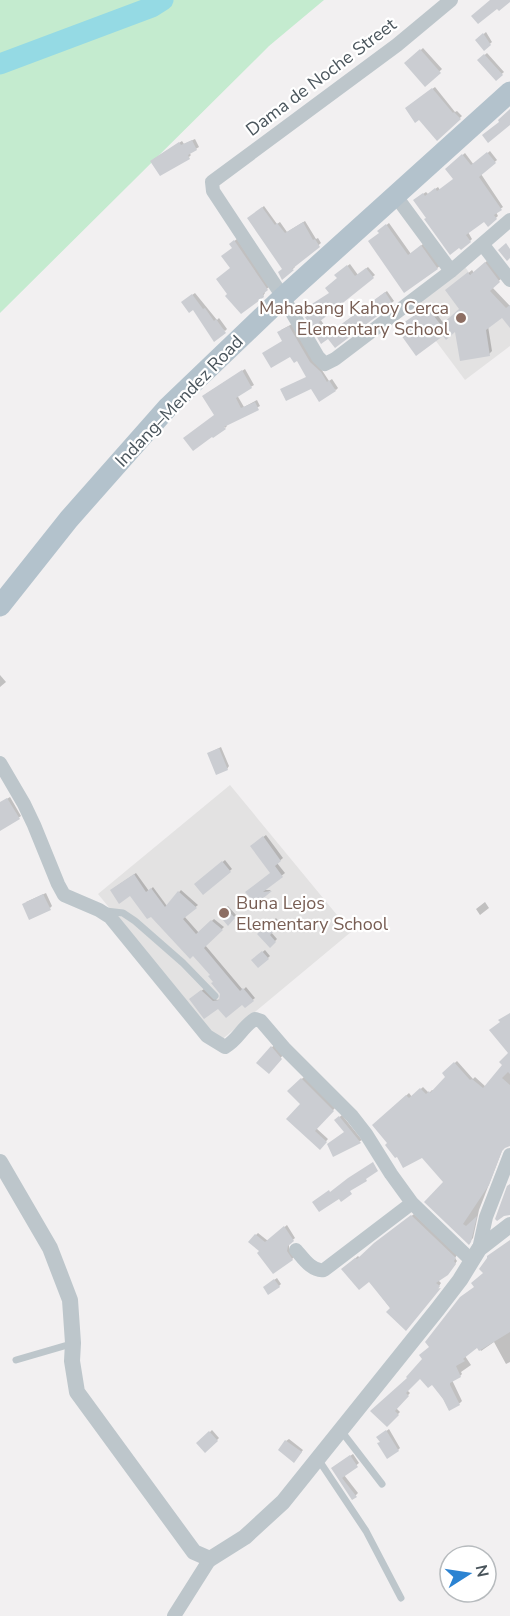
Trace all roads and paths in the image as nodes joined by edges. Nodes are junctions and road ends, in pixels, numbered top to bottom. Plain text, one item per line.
1 (451, 0) edge
2 (510, 92) edge
3 (395, 195) junction
4 (510, 220) edge
5 (483, 245) junction
6 (451, 271) junction
7 (510, 280) edge
8 (283, 297) junction
9 (0, 606) edge
10 (0, 763) edge
11 (99, 910) junction
12 (215, 996) dead end
13 (510, 1155) edge
14 (0, 1162) edge
15 (412, 1203) junction
16 (510, 1225) edge
17 (296, 1250) dead end
18 (475, 1255) junction
19 (73, 1343) junction
20 (16, 1360) dead end
21 (340, 1430) junction
22 (318, 1459) junction
23 (382, 1484) dead end
24 (210, 1559) junction
25 (402, 1598) dead end
26 (174, 1616) edge

1 - 8 street, Dama de Noche Street
2 - 3 main road, Indang–Mendez Road
3 - 6 street
3 - 8 main road, Indang–Mendez Road
4 - 5 street
5 - 6 street
5 - 7 street
6 - 8 street
8 - 9 main road, Indang–Mendez Road
10 - 11 street
11 - 12 lane
11 - 15 street
13 - 18 street
14 - 19 street
15 - 17 street
15 - 18 street
16 - 18 street
18 - 21 street
19 - 20 lane
19 - 24 street
21 - 22 street
21 - 23 lane
22 - 24 street
22 - 25 lane
24 - 26 street

